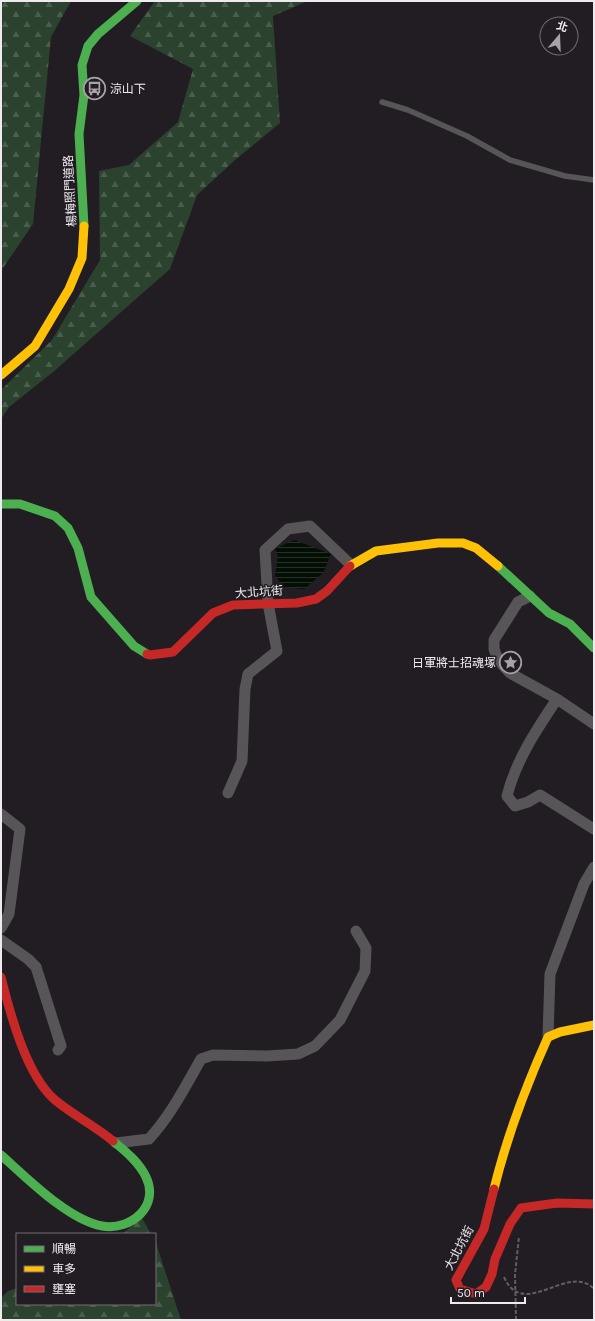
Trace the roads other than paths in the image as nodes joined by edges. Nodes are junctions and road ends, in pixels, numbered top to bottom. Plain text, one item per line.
1 (137, 1) edge
2 (382, 102) dead end
3 (594, 180) edge
4 (1, 376) edge
5 (1, 504) edge
6 (351, 565) junction
7 (530, 596) junction
8 (268, 603) junction
9 (594, 648) edge
10 (557, 699) junction
11 (594, 724) edge
12 (228, 793) dead end
13 (1, 814) edge
14 (594, 829) edge
15 (594, 866) edge
16 (1, 928) edge
17 (356, 931) dead end
18 (1, 940) edge
19 (1, 977) edge
20 (594, 1025) edge
21 (548, 1038) junction
22 (58, 1050) dead end
23 (116, 1143) junction
24 (1, 1155) edge
25 (594, 1204) edge

1 - 4 street, 楊梅照門道路
2 - 3 lane
5 - 8 street, 大北坑街
6 - 7 street, 大北坑街
6 - 8 street, 大北坑街
6 - 8 street
7 - 9 street, 大北坑街
7 - 10 street
8 - 12 street
10 - 11 street
10 - 14 street
13 - 16 street
15 - 21 street
17 - 23 street
18 - 22 street
19 - 23 street
20 - 21 street
21 - 25 street, 大北坑街
23 - 24 street

